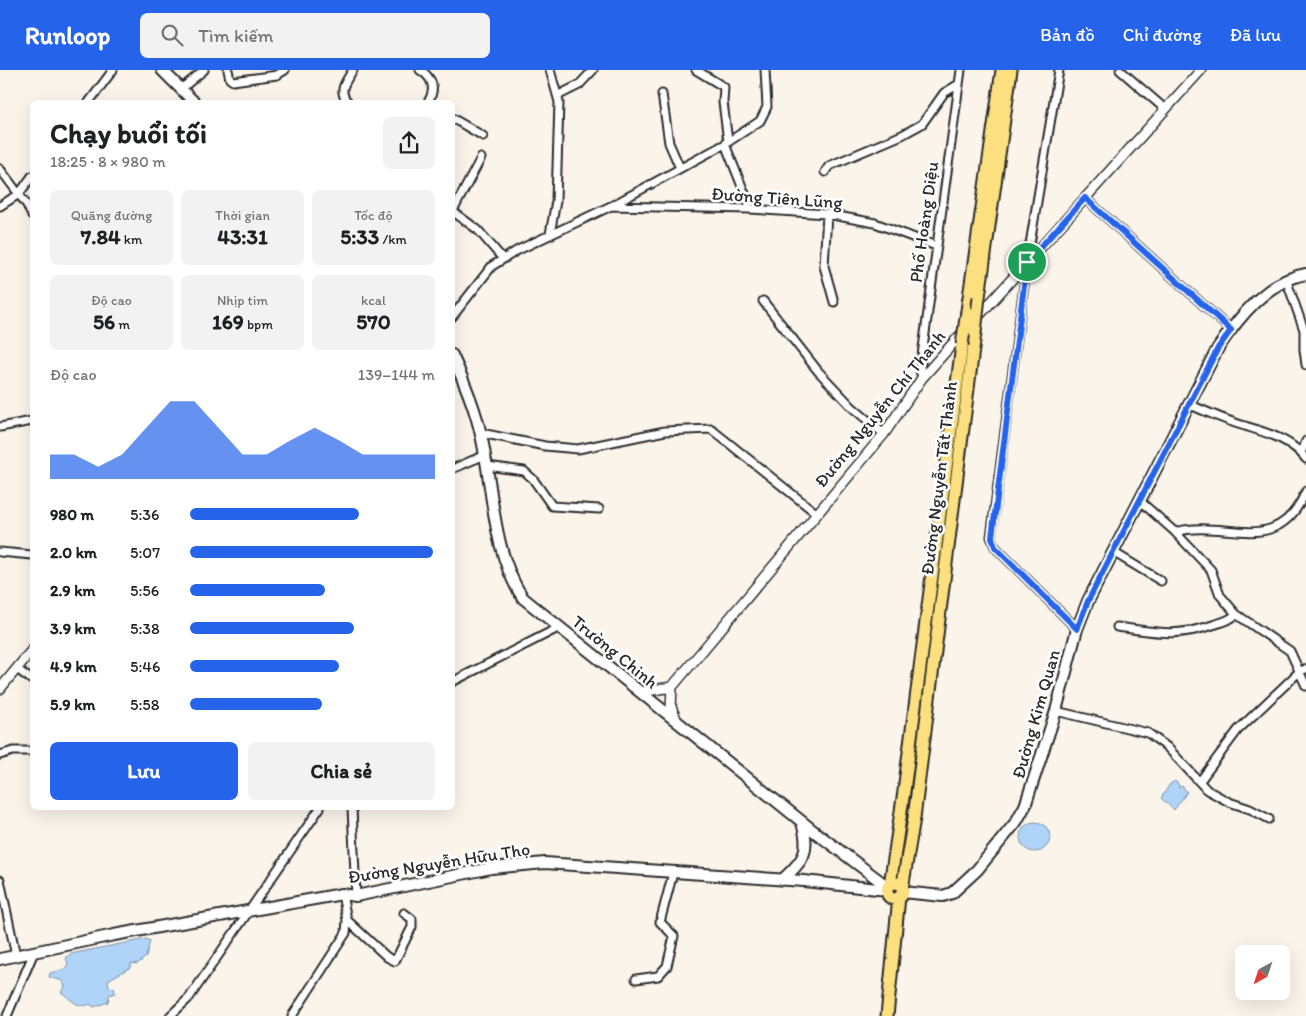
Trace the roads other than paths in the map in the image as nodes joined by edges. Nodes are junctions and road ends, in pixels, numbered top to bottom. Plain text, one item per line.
1 (114, 70) edge
2 (162, 70) edge
3 (204, 70) edge
4 (228, 70) edge
5 (284, 70) edge
6 (353, 70) edge
7 (420, 70) edge
8 (550, 70) edge
9 (593, 70) edge
10 (696, 70) edge
11 (765, 70) edge
12 (1002, 70) edge
13 (1011, 70) edge
14 (1059, 70) edge
15 (1120, 70) edge
16 (1201, 70) edge
17 (960, 71) edge
18 (959, 84) junction
19 (181, 89) junction
20 (662, 94) dead end
21 (559, 95) junction
22 (91, 100) edge
23 (192, 100) edge
24 (347, 100) edge
25 (429, 100) edge
26 (1165, 109) junction
27 (455, 120) edge
28 (483, 136) dead end
29 (727, 143) junction
30 (481, 158) dead end
31 (680, 168) junction
32 (0, 169) edge
33 (825, 172) dead end
34 (30, 179) edge
35 (19, 194) junction
36 (1085, 198) junction
37 (0, 206) edge
38 (611, 206) junction
39 (455, 207) edge
40 (751, 209) junction
41 (455, 212) edge
42 (30, 213) edge
43 (827, 214) junction
44 (550, 234) junction
45 (936, 246) junction
46 (503, 259) junction
47 (1027, 262) junction
48 (1306, 274) edge
49 (1286, 279) junction
50 (763, 301) dead end
51 (834, 302) dead end
52 (455, 313) edge
53 (1231, 330) junction
54 (455, 362) edge
55 (1306, 365) edge
56 (922, 378) junction
57 (1190, 405) junction
58 (30, 421) edge
59 (0, 427) edge
60 (481, 434) junction
61 (884, 434) junction
62 (1306, 441) edge
63 (485, 455) junction
64 (1304, 456) edge
65 (487, 466) junction
66 (455, 468) edge
67 (1306, 491) edge
68 (1140, 501) junction
69 (600, 509) dead end
70 (816, 513) junction
71 (1175, 532) junction
72 (0, 552) edge
73 (1113, 552) junction
74 (30, 555) edge
75 (1162, 581) dead end
76 (1236, 614) junction
77 (1117, 627) dead end
78 (558, 628) junction
79 (1077, 629) junction
80 (30, 653) edge
81 (17, 669) junction
82 (1303, 670) edge
83 (30, 679) edge
84 (455, 680) edge
85 (1306, 686) edge
86 (672, 687) junction
87 (0, 689) edge
88 (640, 692) junction
89 (1056, 711) junction
90 (678, 724) junction
91 (30, 751) edge
92 (0, 755) edge
93 (1200, 781) junction
94 (319, 810) edge
95 (352, 810) edge
96 (1269, 819) dead end
97 (802, 822) junction
98 (674, 873) junction
99 (0, 880) edge
100 (782, 880) junction
101 (888, 887) junction
102 (901, 893) junction
103 (342, 894) junction
104 (356, 896) junction
105 (249, 911) junction
106 (404, 913) dead end
107 (347, 920) junction
108 (34, 952) junction
109 (16, 956) junction
110 (0, 959) edge
111 (636, 979) dead end
112 (173, 1015) edge
113 (7, 1016) edge
114 (292, 1016) edge
115 (887, 1016) edge

1 - 22 street
2 - 19 main road
3 - 19 street
4 - 5 street
6 - 24 street
7 - 25 street
8 - 21 street
9 - 21 street
10 - 29 street
11 - 29 street
12 - 101 highway, Đường Nguyễn Tất Thành, bridge
13 - 102 highway, Đường Nguyễn Tất Thành, bridge
14 - 47 street
15 - 26 street
16 - 26 street, Đường Nguyễn Chí Thanh
17 - 18 street, Phố Hoàng Diệu
18 - 33 street
18 - 45 street, Phố Hoàng Diệu
19 - 23 main road
20 - 31 street
21 - 44 street
26 - 36 street, Đường Nguyễn Chí Thanh
27 - 28 street
29 - 31 street
29 - 40 street
30 - 39 street
31 - 38 street
32 - 35 street
34 - 35 street
35 - 37 street
35 - 42 street
36 - 47 street, Đường Nguyễn Chí Thanh
36 - 53 street
38 - 40 street, Đường Tiên Lũng
38 - 44 street
40 - 43 street, Đường Tiên Lũng
41 - 46 street
43 - 45 street, Đường Tiên Lũng
43 - 51 street
44 - 46 street
45 - 56 street, Phố Hoàng Diệu
46 - 52 street
47 - 56 street, Đường Nguyễn Chí Thanh
47 - 79 street
48 - 49 main road, Đường Kim Quan
49 - 53 main road, Đường Kim Quan
49 - 55 street
50 - 61 street
53 - 57 main road, Đường Kim Quan
54 - 60 main road, Trường Chinh
56 - 61 street, Đường Nguyễn Chí Thanh
57 - 64 street
57 - 68 main road, Đường Kim Quan
58 - 59 street
60 - 63 main road, Trường Chinh
60 - 70 street
61 - 70 street, Đường Nguyễn Chí Thanh
62 - 64 street
63 - 65 main road, Trường Chinh
63 - 66 street
65 - 69 street
65 - 78 main road, Trường Chinh
67 - 71 street
68 - 71 street
68 - 73 main road, Đường Kim Quan
70 - 86 street, Đường Nguyễn Chí Thanh
71 - 76 street
72 - 74 street
73 - 75 street
73 - 79 main road, Đường Kim Quan
76 - 77 street
76 - 82 street
78 - 84 street
78 - 88 main road, Trường Chinh
79 - 89 main road, Đường Kim Quan
80 - 81 street
81 - 83 street
81 - 87 street
82 - 85 street
82 - 93 street
86 - 88 street
86 - 90 street
88 - 90 main road, Trường Chinh
89 - 93 street
89 - 102 main road, Đường Kim Quan
90 - 97 main road, Trường Chinh
91 - 92 street
93 - 96 street
94 - 105 street
95 - 104 street
97 - 100 main road
97 - 101 main road, Trường Chinh
98 - 100 main road, Đường Nguyễn Hữu Thọ
98 - 104 main road, Đường Nguyễn Hữu Thọ
98 - 111 street
99 - 109 street
100 - 101 main road, Đường Nguyễn Hữu Thọ
101 - 102 highway
102 - 115 highway, Đường Nguyễn Tất Thành
103 - 104 main road, Đường Nguyễn Hữu Thọ
103 - 105 main road, Đường Nguyễn Hữu Thọ
103 - 107 street
105 - 108 main road, Đường Nguyễn Hữu Thọ
105 - 112 street
106 - 107 street
107 - 114 street
108 - 109 main road, Đường Nguyễn Hữu Thọ
108 - 113 street
109 - 110 main road, Đường Nguyễn Hữu Thọ

